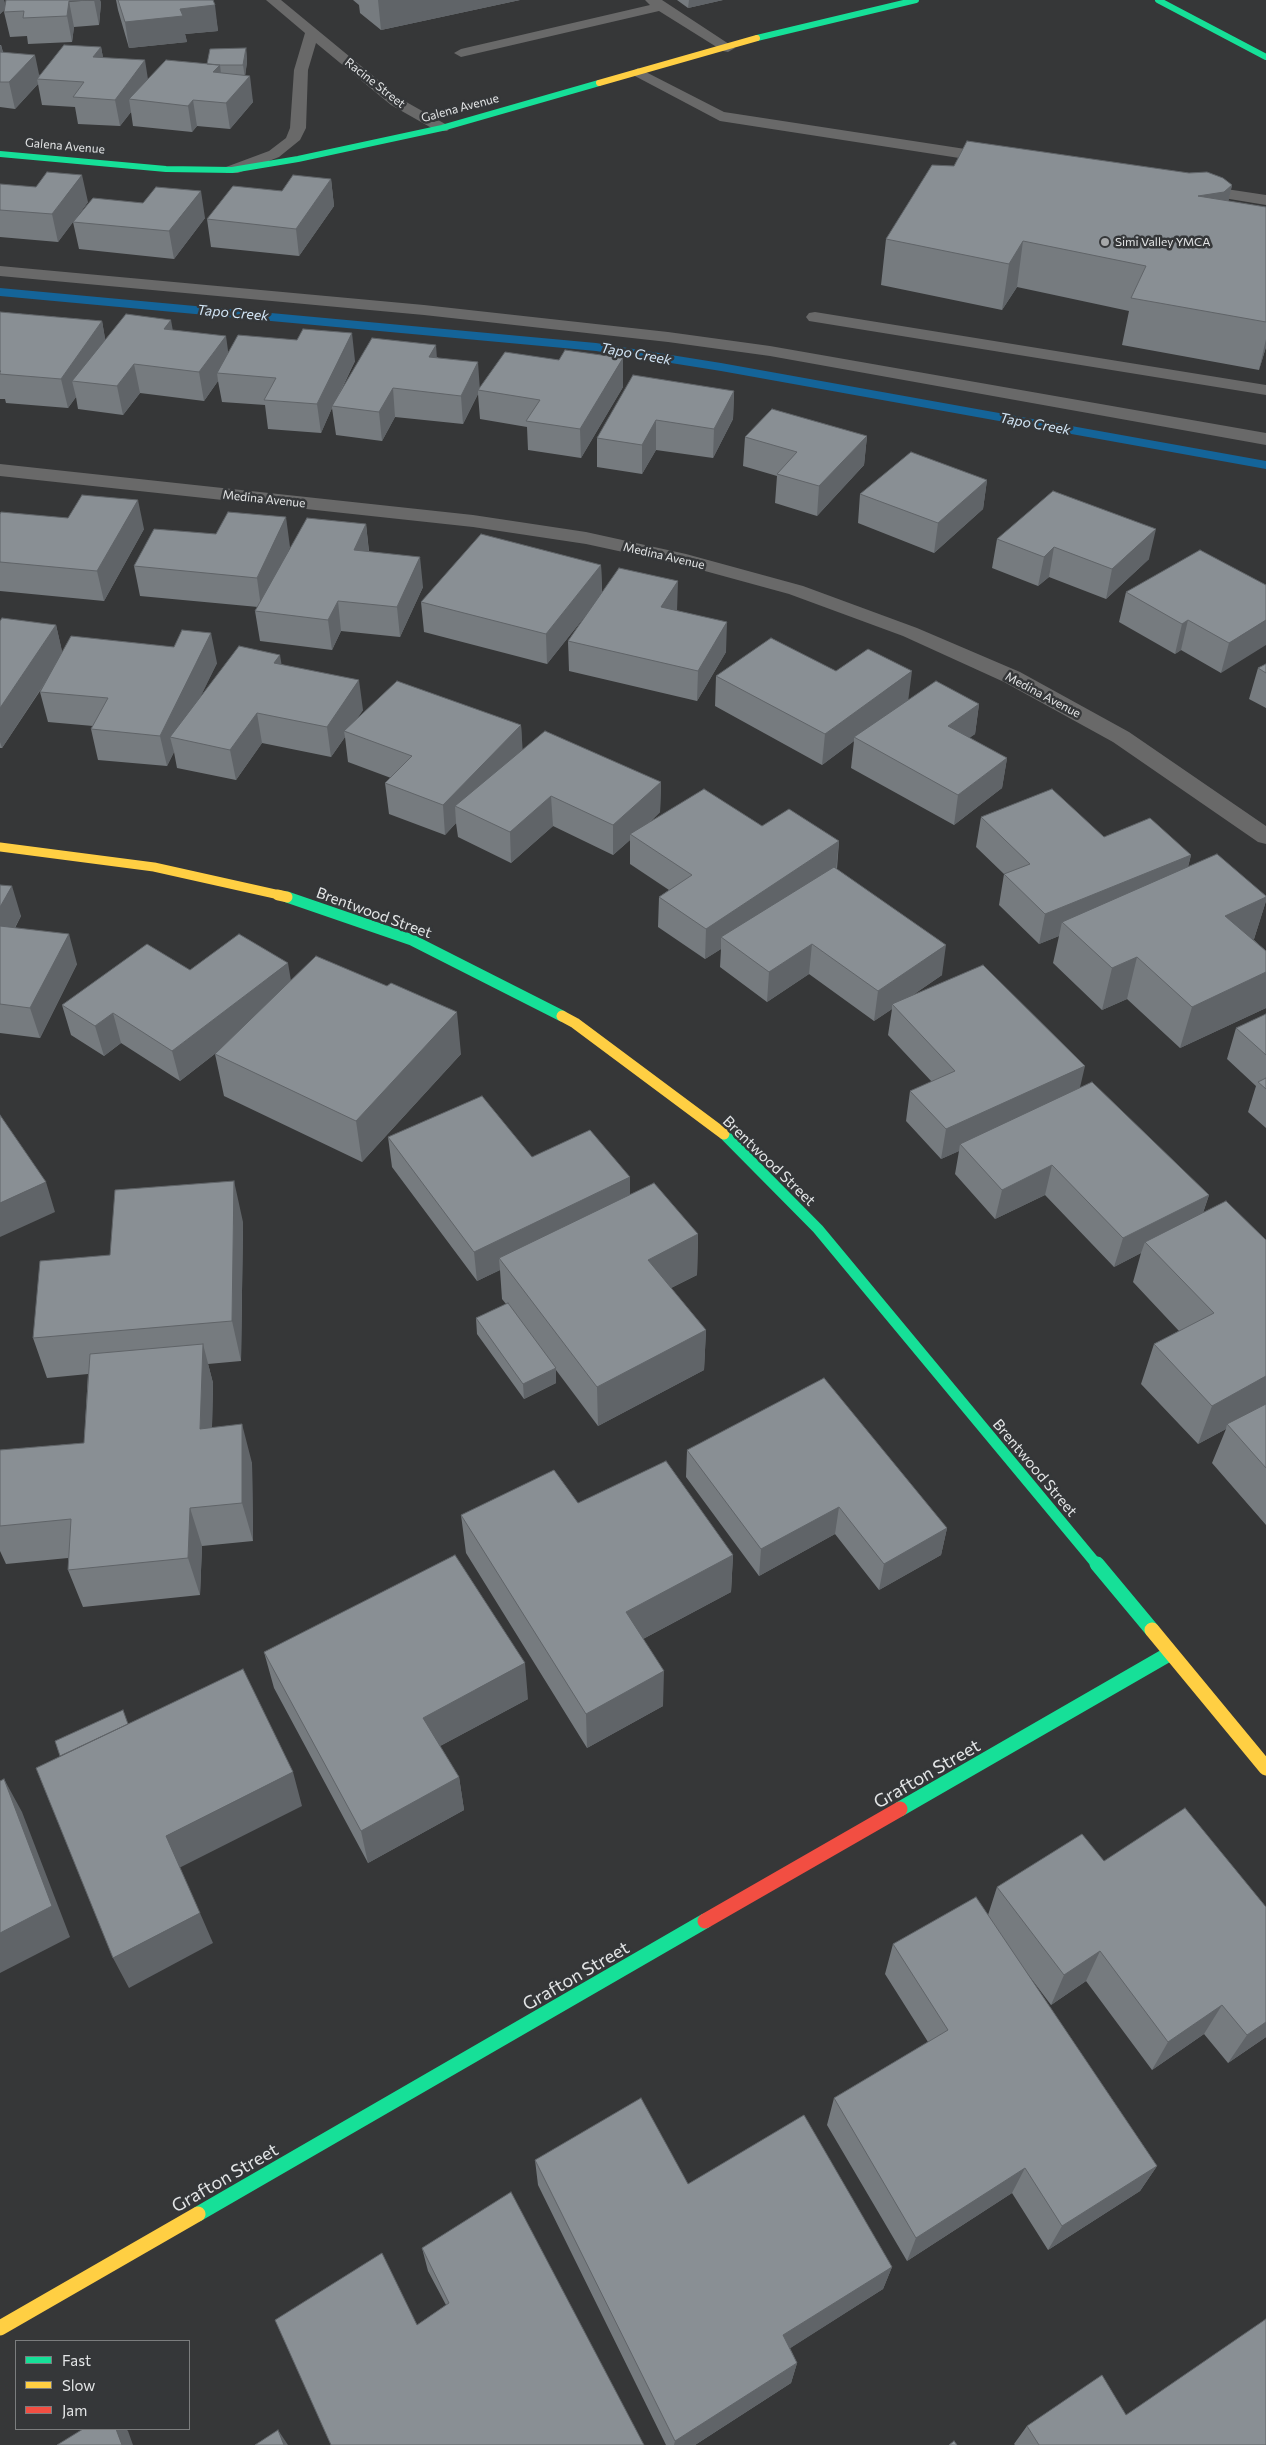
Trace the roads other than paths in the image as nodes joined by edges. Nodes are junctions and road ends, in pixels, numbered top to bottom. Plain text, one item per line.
1 (273, 0) edge
2 (916, 0) edge
3 (1158, 0) edge
4 (657, 3) edge
5 (312, 32) junction
6 (728, 48) junction
7 (460, 53) dead end
8 (1266, 57) edge
9 (638, 72) junction
10 (442, 128) junction
11 (0, 154) edge
12 (1010, 161) edge
13 (232, 170) junction
14 (1178, 186) edge
15 (1266, 200) edge
16 (0, 271) edge
17 (815, 317) dead end
18 (1266, 390) edge
19 (1266, 439) edge
20 (0, 470) edge
21 (1266, 838) edge
22 (0, 847) edge
23 (1169, 1654) junction
24 (1266, 1768) edge
25 (0, 2328) edge

1 - 5 street, Racine Street
2 - 6 street, Galena Avenue
3 - 8 street
4 - 6 street
4 - 7 street
5 - 10 street, Racine Street
5 - 13 street
6 - 9 street, Galena Avenue
9 - 10 street, Galena Avenue
9 - 12 street
10 - 13 street, Galena Avenue
11 - 13 street, Galena Avenue
14 - 15 street
16 - 19 street
17 - 18 street
20 - 21 street, Medina Avenue
22 - 23 street, Brentwood Street
23 - 24 street, Brentwood Street
23 - 25 street, Grafton Street

